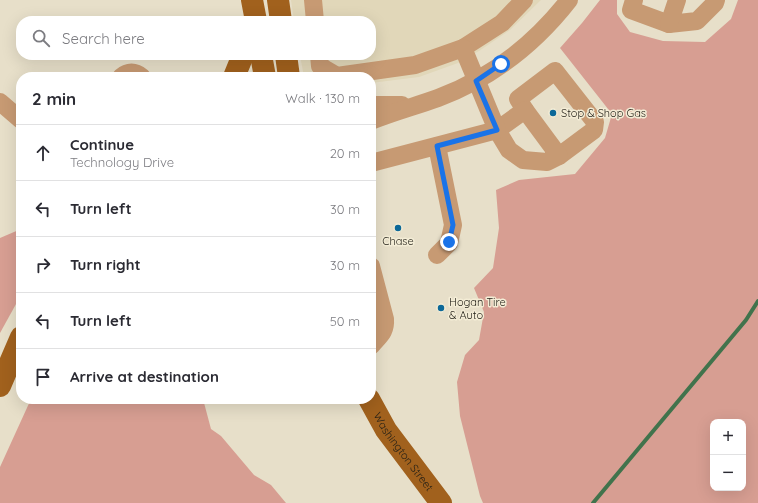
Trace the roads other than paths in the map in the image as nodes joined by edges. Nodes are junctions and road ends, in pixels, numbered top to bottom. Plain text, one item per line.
1 (252, 0) edge
2 (278, 0) edge
3 (313, 0) edge
4 (524, 0) edge
5 (569, 0) edge
6 (634, 0) edge
7 (677, 0) edge
8 (716, 0) edge
9 (250, 16) edge
10 (255, 16) edge
11 (280, 16) edge
12 (315, 16) edge
13 (669, 24) junction
14 (463, 48) junction
15 (241, 60) edge
16 (262, 60) edge
17 (287, 60) edge
18 (319, 60) edge
19 (236, 72) edge
20 (264, 72) edge
21 (288, 72) edge
22 (330, 72) edge
23 (365, 72) edge
24 (476, 81) junction
25 (0, 102) edge
26 (376, 105) edge
27 (417, 105) junction
28 (525, 110) junction
29 (16, 116) edge
30 (376, 120) edge
31 (497, 130) junction
32 (437, 146) junction
33 (559, 156) junction
34 (376, 162) edge
35 (437, 255) dead end
36 (376, 305) edge
37 (378, 320) edge
38 (376, 341) edge
39 (16, 352) edge
40 (10, 371) edge
41 (372, 404) edge
42 (441, 503) edge

1 - 9 main road
1 - 10 main road
2 - 11 main road
3 - 12 street
4 - 14 street
5 - 24 street
6 - 13 street
7 - 13 street
8 - 13 street
14 - 23 street
14 - 24 street
15 - 19 main road
16 - 20 main road
17 - 21 main road
18 - 22 street
24 - 27 street
24 - 31 street
25 - 29 street
26 - 27 street
27 - 30 street
28 - 31 street
28 - 33 street
28 - 33 street
31 - 32 street
31 - 33 street
32 - 34 street
32 - 35 street
36 - 37 street
37 - 38 street
39 - 40 main road
41 - 42 main road, Washington Street

